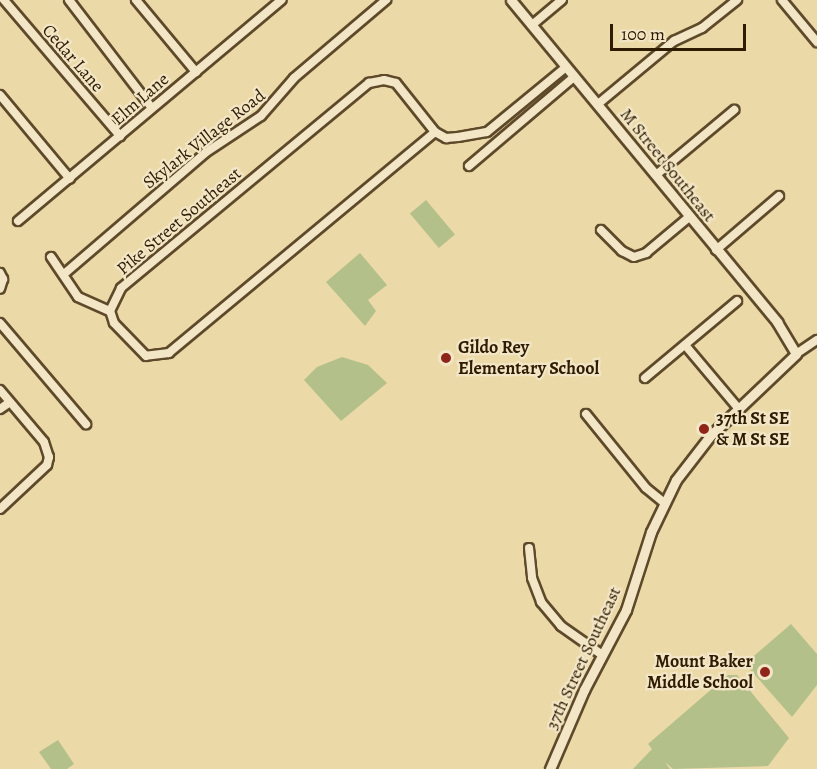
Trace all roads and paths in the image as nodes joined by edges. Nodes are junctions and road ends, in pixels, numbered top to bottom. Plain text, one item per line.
1 (4, 0) edge
2 (69, 0) edge
3 (136, 0) edge
4 (281, 0) edge
5 (386, 0) edge
6 (511, 0) edge
7 (562, 0) edge
8 (737, 0) edge
9 (782, 0) edge
10 (532, 25) junction
11 (817, 42) edge
12 (566, 67) junction
13 (196, 72) junction
14 (574, 77) junction
15 (0, 95) edge
16 (598, 104) junction
17 (152, 108) junction
18 (734, 110) dead end
19 (435, 132) junction
20 (120, 136) junction
21 (470, 166) dead end
22 (656, 175) junction
23 (70, 179) junction
24 (779, 196) dead end
25 (689, 217) junction
26 (18, 221) dead end
27 (601, 230) dead end
28 (716, 249) junction
29 (51, 256) dead end
30 (0, 273) edge
31 (64, 274) junction
32 (0, 290) edge
33 (737, 301) dead end
34 (110, 310) junction
35 (0, 323) edge
36 (817, 340) edge
37 (685, 345) junction
38 (796, 354) junction
39 (645, 378) dead end
40 (0, 390) edge
41 (10, 402) junction
42 (738, 408) junction
43 (0, 409) edge
44 (586, 414) dead end
45 (86, 424) dead end
46 (663, 502) junction
47 (0, 508) edge
48 (529, 548) dead end
49 (601, 654) junction
50 (550, 769) edge

1 - 20 street, Cedar Lane
2 - 17 street
3 - 13 street
4 - 13 street, Elm Lane
5 - 31 street, Skylark Village Road
6 - 10 street, M Street Southeast
7 - 10 street
8 - 16 street
9 - 11 street
10 - 12 street, M Street Southeast
12 - 14 street, M Street Southeast
12 - 19 street
13 - 17 street, Elm Lane
14 - 16 street, M Street Southeast
14 - 21 street
15 - 23 street
16 - 22 street, M Street Southeast
17 - 20 street, Elm Lane
18 - 22 street
19 - 34 street
19 - 34 street, Pike Street Southeast
20 - 23 street, Elm Lane
22 - 25 street, M Street Southeast
23 - 26 street, Elm Lane
24 - 28 street
25 - 27 street
25 - 28 street, M Street Southeast
28 - 38 street, M Street Southeast
29 - 31 street
30 - 32 street
31 - 34 street
33 - 37 street
35 - 45 street
36 - 38 street, 37th Street Southeast
37 - 39 street
37 - 42 street
38 - 42 street, 37th Street Southeast
40 - 41 street
41 - 43 street
41 - 47 street
42 - 46 street, 37th Street Southeast
44 - 46 street
46 - 49 street, 37th Street Southeast
48 - 49 street
49 - 50 street, 37th Street Southeast

